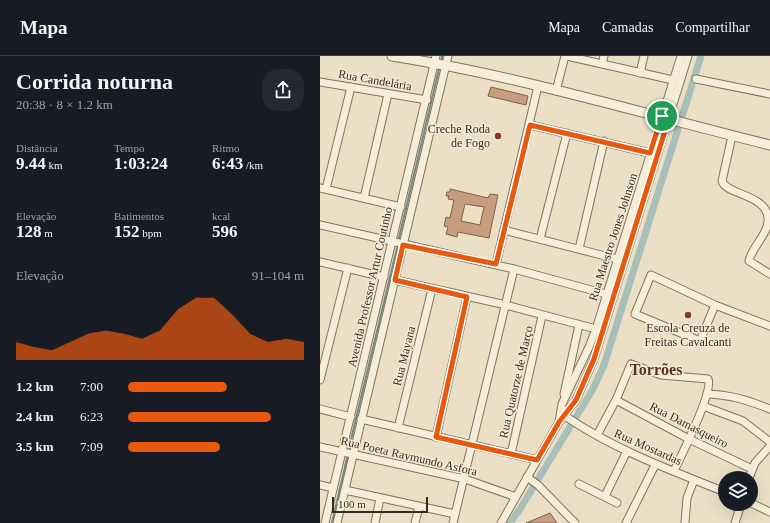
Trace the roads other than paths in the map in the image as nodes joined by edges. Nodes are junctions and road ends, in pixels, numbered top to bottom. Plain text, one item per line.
1 (392, 56) edge
2 (566, 56) edge
3 (604, 56) edge
4 (644, 56) edge
5 (681, 56) edge
6 (688, 56) edge
7 (435, 59) edge
8 (447, 60) edge
9 (602, 64) junction
10 (640, 73) junction
11 (696, 79) dead end
12 (673, 80) junction
13 (320, 82) edge
14 (538, 86) junction
15 (351, 87) junction
16 (556, 91) junction
17 (388, 94) junction
18 (770, 94) edge
19 (427, 100) junction
20 (668, 118) junction
21 (530, 125) junction
22 (567, 133) junction
23 (732, 136) junction
24 (604, 141) junction
25 (770, 145) edge
26 (650, 153) junction
27 (323, 189) edge
28 (364, 198) junction
29 (401, 207) junction
30 (320, 225) edge
31 (504, 230) junction
32 (540, 239) junction
33 (393, 242) junction
34 (403, 245) junction
35 (579, 249) junction
36 (617, 259) junction
37 (320, 262) edge
38 (496, 264) junction
39 (348, 268) junction
40 (514, 269) junction
41 (770, 274) edge
42 (384, 278) junction
43 (395, 280) junction
44 (432, 289) junction
45 (606, 294) junction
46 (467, 297) junction
47 (506, 305) junction
48 (715, 305) junction
49 (542, 316) junction
50 (579, 325) junction
51 (770, 326) edge
52 (596, 329) junction
53 (320, 380) edge
54 (707, 394) junction
55 (616, 400) junction
56 (562, 404) junction
57 (703, 406) junction
58 (320, 409) edge
59 (770, 409) edge
60 (351, 417) junction
61 (361, 419) junction
62 (570, 420) junction
63 (559, 422) junction
64 (398, 428) junction
65 (597, 435) junction
66 (436, 437) junction
67 (689, 439) junction
68 (770, 442) edge
69 (472, 445) junction
70 (320, 447) edge
71 (627, 451) junction
72 (768, 451) edge
73 (342, 452) junction
74 (353, 454) junction
75 (511, 454) junction
76 (537, 460) junction
77 (655, 465) junction
78 (752, 469) joint
79 (674, 471) junction
80 (528, 478) junction
81 (464, 479) junction
82 (694, 480) junction
83 (579, 484) dead end
84 (320, 485) edge
85 (333, 488) junction
86 (718, 489) edge
87 (345, 490) junction
88 (605, 496) junction
89 (516, 497) junction
90 (380, 498) junction
91 (617, 503) dead end
92 (758, 506) edge
93 (419, 507) junction
94 (738, 511) edge
95 (770, 512) edge
96 (455, 514) junction
97 (325, 523) edge
98 (337, 523) edge
99 (375, 523) edge
100 (415, 523) edge
101 (454, 523) edge
102 (501, 523) edge
103 (575, 523) edge
104 (626, 523) edge
105 (685, 523) edge
106 (734, 523) edge

1 - 7 street
2 - 9 street
2 - 16 street
3 - 9 street
4 - 10 street
5 - 12 street, Rua Maestro Jones Johnson
6 - 20 street, Rua Maestro Jones Johnson
7 - 8 street
7 - 19 street, Avenida Professor Artur Coutinho
8 - 14 street
8 - 34 street, Avenida Professor Artur Coutinho
9 - 10 street
10 - 12 street
11 - 18 street
12 - 20 street, Rua Maestro Jones Johnson
13 - 15 street, Rua Candelária
14 - 16 street
14 - 21 street
15 - 17 street, Rua Candelária
15 - 27 street
16 - 20 street
17 - 19 street, Rua Candelária
17 - 28 street
19 - 29 street, Avenida Professor Artur Coutinho
20 - 23 street
20 - 26 street, Rua Maestro Jones Johnson
20 - 62 street, Rua Maestro Jones Johnson
21 - 22 street
21 - 31 street
22 - 24 street
22 - 32 street
23 - 25 street
23 - 41 street
24 - 26 street
24 - 35 street
26 - 36 street, Rua Maestro Jones Johnson
27 - 28 street
28 - 29 street
29 - 33 street, Avenida Professor Artur Coutinho
30 - 33 street
31 - 32 street
31 - 38 street
32 - 35 street
33 - 34 street
33 - 42 street, Avenida Professor Artur Coutinho
34 - 38 street
34 - 43 street, Avenida Professor Artur Coutinho
35 - 36 street
36 - 45 street, Rua Maestro Jones Johnson
37 - 39 street
38 - 40 street
39 - 42 street
39 - 53 street
40 - 45 street
40 - 47 street
42 - 60 street, Avenida Professor Artur Coutinho
43 - 44 street
43 - 61 street, Avenida Professor Artur Coutinho
44 - 46 street
44 - 64 street, Rua Mayana
45 - 52 street, Rua Maestro Jones Johnson
46 - 47 street
46 - 66 street
47 - 49 street
47 - 69 street
48 - 48 street
48 - 51 street
49 - 50 street
49 - 75 street, Rua Quatorze de Março
50 - 52 street
50 - 56 street
52 - 56 street, Rua Maestro Jones Johnson
54 - 55 street
54 - 57 street
54 - 59 street
55 - 65 street
55 - 67 street, Rua Damasqueiro
56 - 63 street, Rua Maestro Jones Johnson
57 - 67 street
57 - 68 street
58 - 60 street
60 - 73 street, Avenida Professor Artur Coutinho
61 - 64 street
61 - 74 street, Avenida Professor Artur Coutinho
62 - 63 street, Rua Maestro Jones Johnson
62 - 65 street, Rua Mostardas
63 - 76 street, Rua Maestro Jones Johnson
64 - 66 street
65 - 71 street, Rua Mostardas
66 - 69 street
67 - 78 street, Rua Damasqueiro
67 - 79 street
69 - 75 street
69 - 81 street
70 - 73 street, Rua Poeta Raymundo Asfora
71 - 77 street, Rua Mostardas
71 - 88 street
72 - 78 street
73 - 74 street, Rua Poeta Raymundo Asfora
73 - 85 street, Avenida Professor Artur Coutinho
74 - 81 street, Rua Poeta Raymundo Asfora
74 - 87 street, Avenida Professor Artur Coutinho
75 - 76 street
76 - 80 street, Rua Maestro Jones Johnson
77 - 79 street, Rua Mostardas
77 - 104 street
79 - 82 street, Rua Mostardas
80 - 89 street, Rua Maestro Jones Johnson
80 - 103 street
81 - 89 street, Rua Poeta Raymundo Asfora
81 - 96 street
82 - 86 street, Rua Mostardas
82 - 105 street
83 - 88 street
84 - 85 street
85 - 97 street, Avenida Professor Artur Coutinho
87 - 90 street
87 - 98 street, Avenida Professor Artur Coutinho
88 - 91 street
89 - 102 street, Rua Maestro Jones Johnson
90 - 93 street
90 - 99 street
92 - 95 street
93 - 96 street
93 - 100 street
94 - 106 street
96 - 101 street

